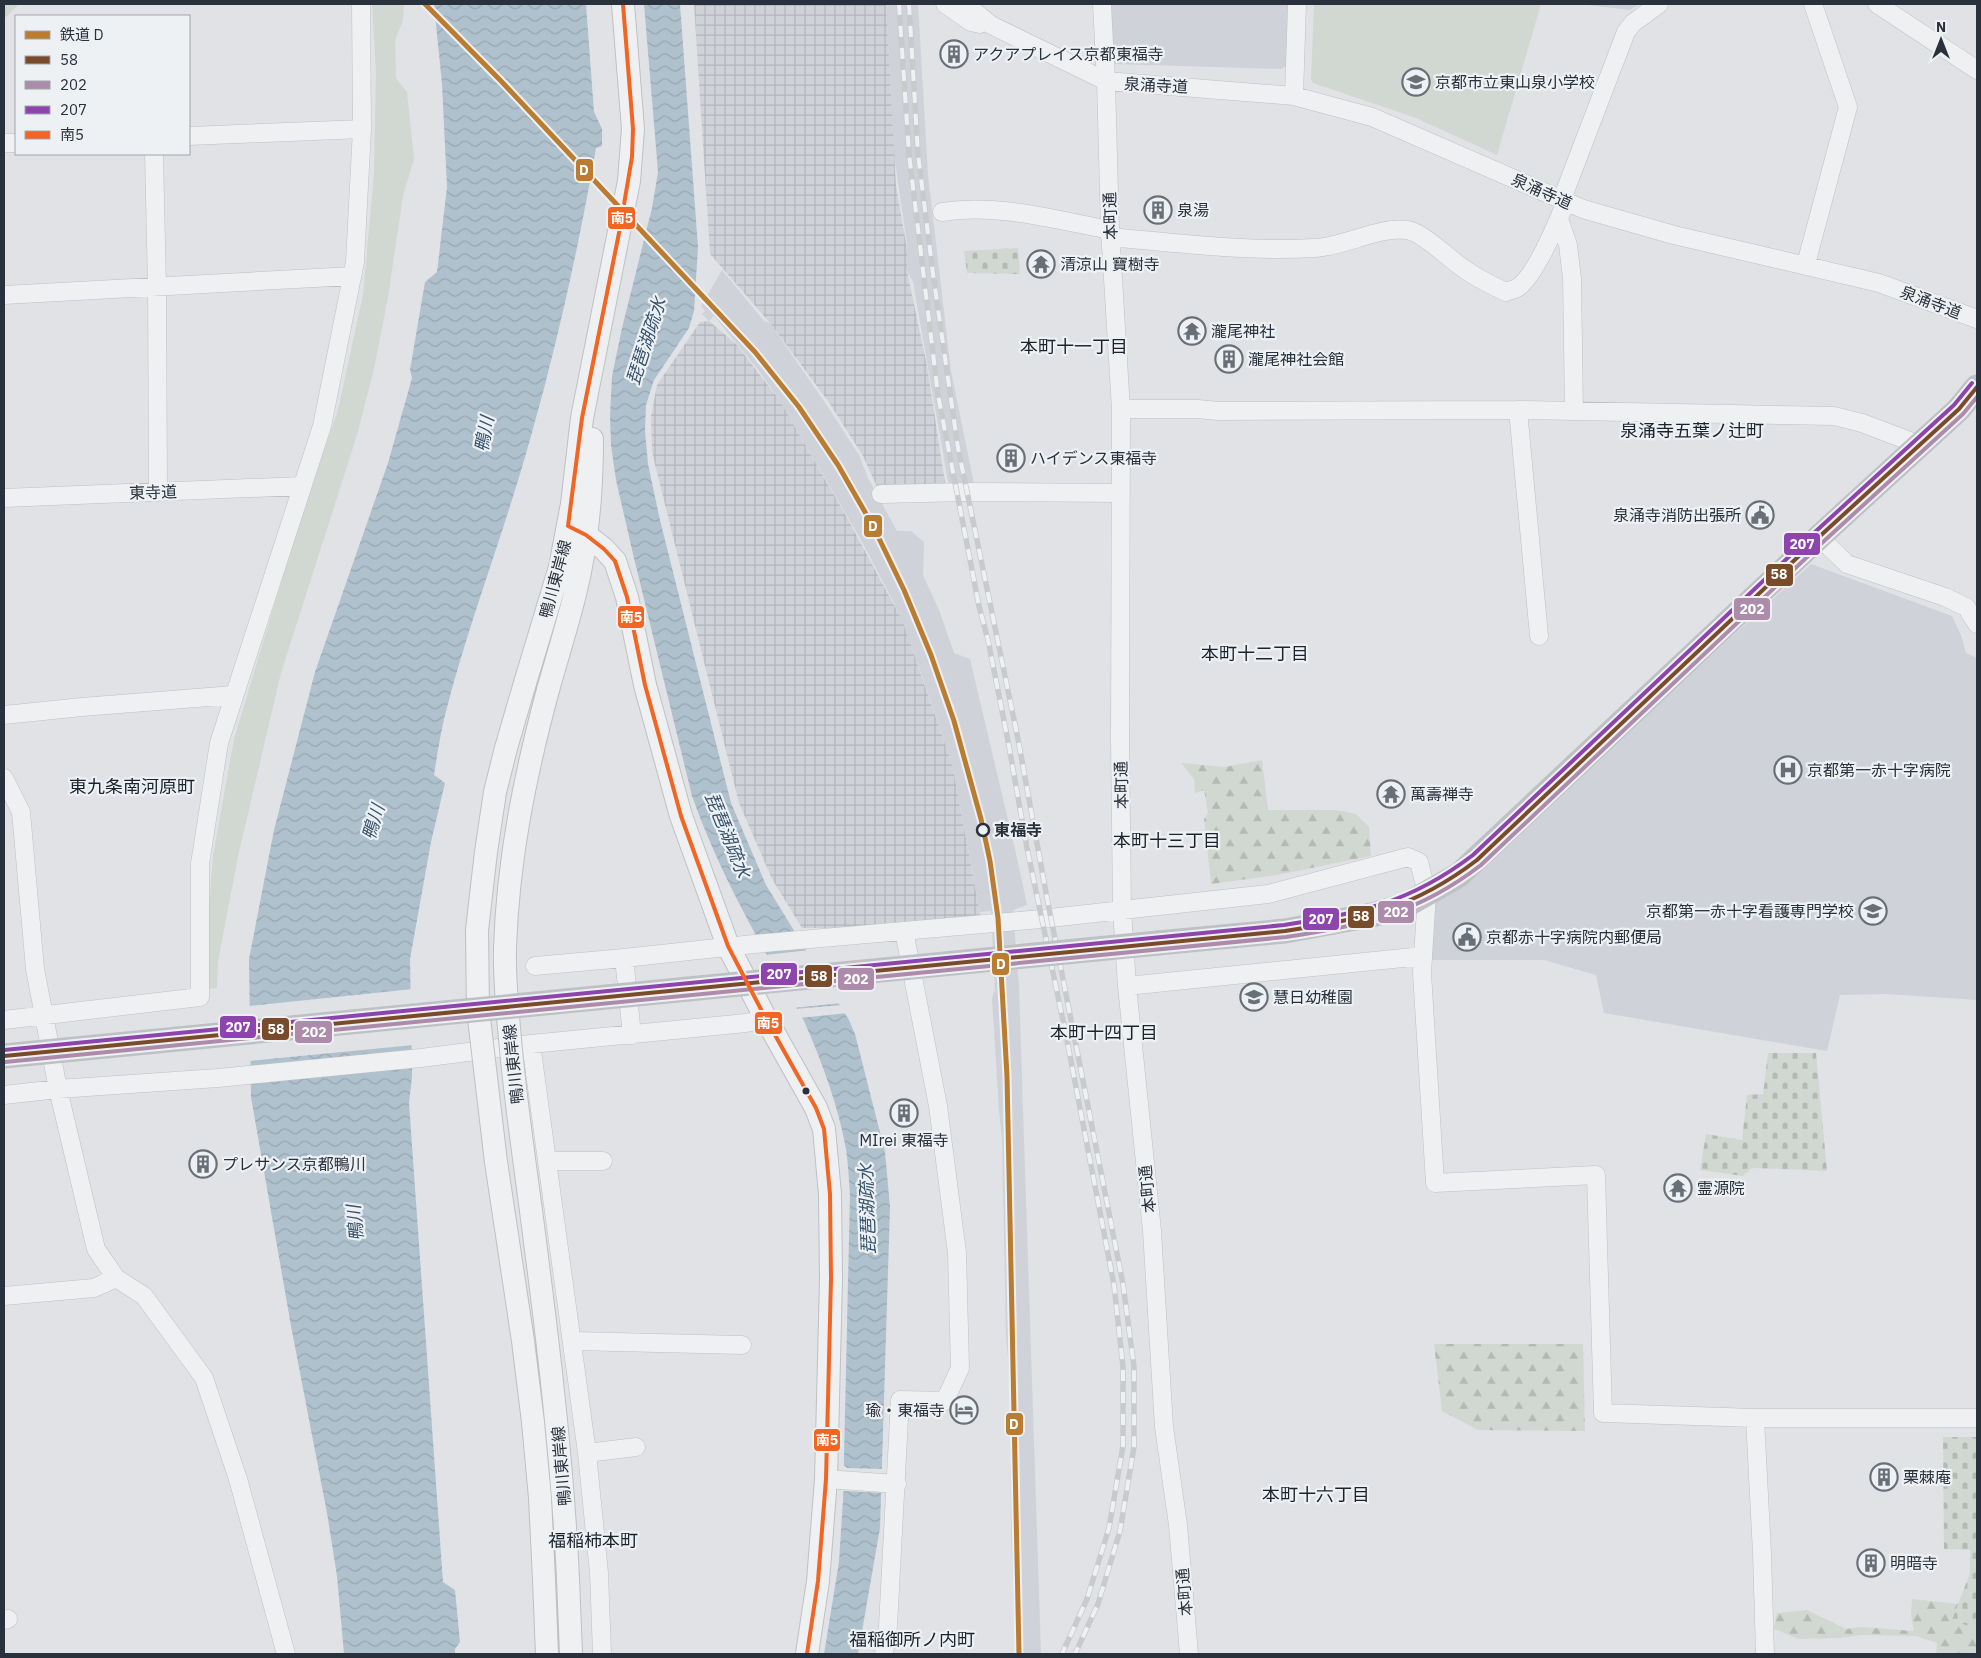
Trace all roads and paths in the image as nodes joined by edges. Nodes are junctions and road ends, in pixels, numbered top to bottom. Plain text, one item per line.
1 (360, 4) edge
2 (623, 4) edge
3 (945, 4) edge
4 (965, 4) edge
5 (1102, 4) edge
6 (1297, 4) edge
7 (1659, 4) edge
8 (1813, 4) edge
9 (1877, 4) edge
10 (990, 25) junction
11 (1977, 70) edge
12 (1106, 81) junction
13 (1294, 96) junction
14 (362, 129) junction
15 (190, 136) edge
16 (154, 155) edge
17 (1564, 200) junction
18 (942, 212) dead end
19 (1559, 219) junction
20 (1110, 234) junction
21 (1806, 264) junction
22 (352, 276) junction
23 (157, 287) junction
24 (4, 296) edge
25 (1977, 319) edge
26 (1977, 387) edge
27 (1121, 409) junction
28 (1518, 410) junction
29 (1574, 410) junction
30 (1920, 445) junction
31 (302, 486) junction
32 (158, 492) junction
33 (1121, 493) junction
34 (881, 494) dead end
35 (4, 498) edge
36 (577, 531) junction
37 (1819, 538) junction
38 (1977, 624) edge
39 (1539, 636) dead end
40 (234, 695) junction
41 (4, 715) edge
42 (4, 778) edge
43 (1427, 893) junction
44 (1122, 910) junction
45 (904, 930) junction
46 (728, 946) junction
47 (1423, 956) junction
48 (624, 958) junction
49 (535, 966) dead end
50 (1127, 986) junction
51 (507, 1007) junction
52 (478, 1010) junction
53 (43, 1014) junction
54 (4, 1020) edge
55 (766, 1020) junction
56 (632, 1034) junction
57 (531, 1044) junction
58 (4, 1056) edge
59 (58, 1089) junction
60 (4, 1095) edge
61 (603, 1160) dead end
62 (547, 1161) junction
63 (116, 1278) junction
64 (4, 1296) edge
65 (573, 1341) junction
66 (742, 1345) dead end
67 (1754, 1418) junction
68 (1977, 1418) edge
69 (636, 1447) dead end
70 (587, 1453) junction
71 (831, 1479) junction
72 (893, 1483) junction
73 (286, 1654) edge
74 (547, 1654) edge
75 (571, 1654) edge
76 (602, 1654) edge
77 (807, 1654) edge
78 (884, 1654) edge
79 (1189, 1654) edge
80 (1765, 1654) edge

1 - 14 street
2 - 36 street, 鴨川東岸線
3 - 10 street
4 - 10 street
5 - 12 street, 本町通
6 - 13 street
7 - 17 street
8 - 21 street
9 - 11 street
10 - 12 street
12 - 13 street, 泉涌寺道
12 - 20 street, 本町通
13 - 17 street, 泉涌寺道
14 - 15 street
14 - 22 street
16 - 23 street
17 - 19 street
17 - 21 street, 泉涌寺道
18 - 20 street
19 - 20 street
19 - 29 street
20 - 27 street, 本町通
21 - 25 street, 泉涌寺道
22 - 23 street
22 - 31 street
23 - 24 street
23 - 32 street
26 - 30 main road
27 - 28 street
27 - 33 street, 本町通
28 - 29 street
28 - 39 street
29 - 30 street
30 - 37 main road
31 - 32 street, 東寺道
31 - 40 street
32 - 35 street, 東寺道
33 - 34 street
33 - 44 street, 本町通
36 - 46 street
36 - 51 street, 鴨川東岸線, bridge
36 - 52 street, 鴨川東岸線, bridge
37 - 38 street
37 - 43 main road
40 - 41 street
40 - 53 street
42 - 53 street
43 - 44 street
43 - 47 street
43 - 51 main road, bridge
44 - 45 street
44 - 50 street, 本町通
45 - 46 street
45 - 72 street
46 - 48 street
46 - 55 street
47 - 50 street
47 - 67 street
48 - 49 street
48 - 56 street
50 - 79 street, 本町通
51 - 52 main road, bridge
51 - 75 street, 鴨川東岸線, bridge
52 - 58 main road, bridge
52 - 74 street, 鴨川東岸線, bridge
53 - 54 street
53 - 59 street
55 - 56 street
55 - 71 street
56 - 57 street
57 - 59 street
57 - 62 street
59 - 60 street
59 - 63 street
61 - 62 street
62 - 65 street
63 - 64 street
63 - 73 street
65 - 66 street
65 - 70 street
67 - 68 street
67 - 80 street
69 - 70 street
70 - 76 street
71 - 72 street
71 - 77 street
72 - 78 street

